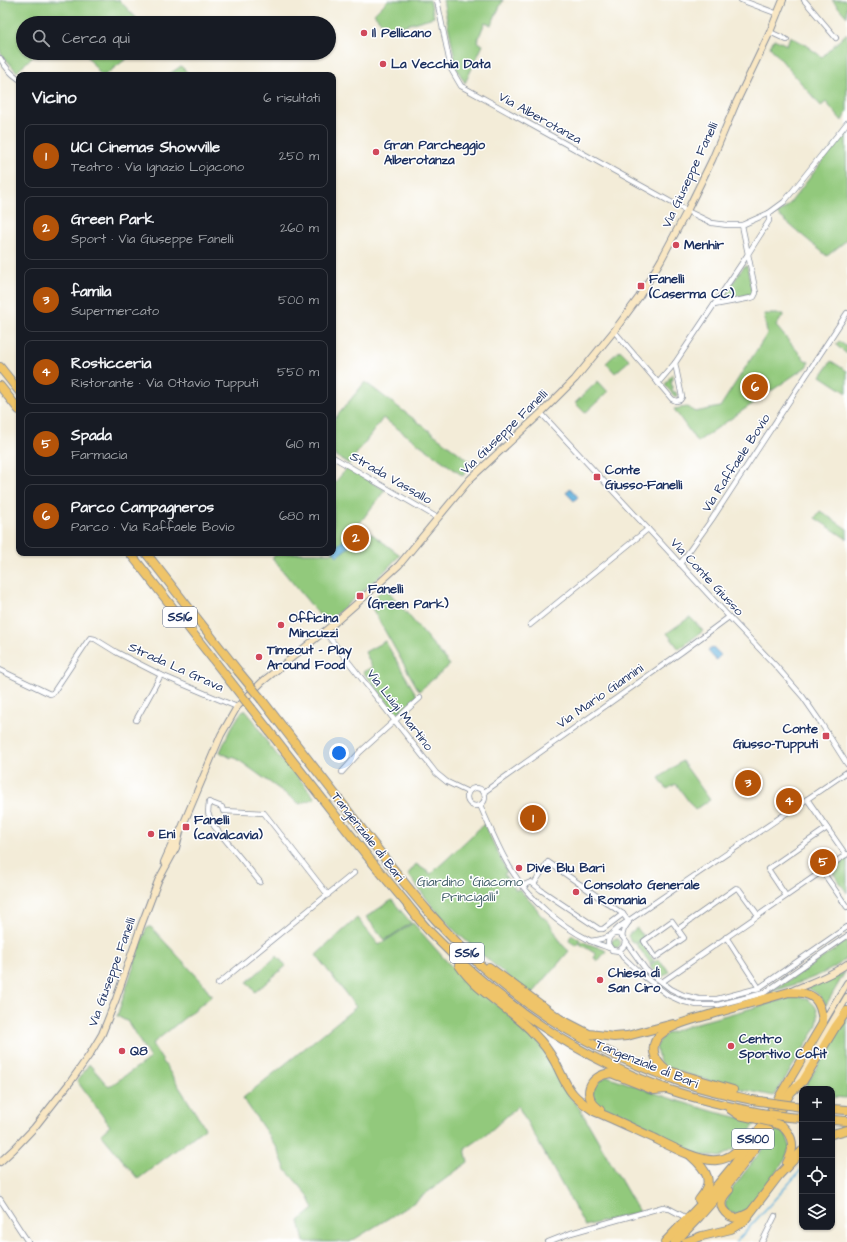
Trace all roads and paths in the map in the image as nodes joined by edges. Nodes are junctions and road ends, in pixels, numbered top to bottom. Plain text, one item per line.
1 (437, 0) edge
2 (741, 0) edge
3 (783, 0) edge
4 (804, 0) edge
5 (778, 14) junction
6 (770, 32) junction
7 (836, 38) dead end
8 (787, 40) dead end
9 (0, 58) edge
10 (16, 77) edge
11 (847, 122) edge
12 (687, 211) junction
13 (770, 213) junction
14 (742, 225) junction
15 (748, 254) junction
16 (714, 305) junction
17 (847, 313) edge
18 (614, 331) junction
19 (675, 362) junction
20 (0, 367) edge
21 (669, 370) junction
22 (678, 376) junction
23 (658, 383) junction
24 (0, 386) edge
25 (16, 387) edge
26 (16, 406) edge
27 (541, 413) junction
28 (336, 459) edge
29 (438, 518) junction
30 (648, 529) junction
31 (132, 556) edge
32 (148, 556) edge
33 (680, 564) junction
34 (729, 617) junction
35 (530, 625) dead end
36 (324, 632) junction
37 (0, 670) edge
38 (161, 675) junction
39 (420, 698) dead end
40 (237, 707) junction
41 (136, 720) dead end
42 (396, 721) junction
43 (847, 764) edge
44 (342, 772) dead end
45 (847, 772) edge
46 (468, 792) junction
47 (484, 792) junction
48 (807, 799) junction
49 (480, 805) junction
50 (827, 828) junction
51 (846, 855) edge
52 (822, 872) junction
53 (354, 873) dead end
54 (260, 882) dead end
55 (534, 884) junction
56 (522, 886) junction
57 (328, 895) junction
58 (786, 896) junction
59 (847, 907) edge
60 (623, 914) junction
61 (758, 915) junction
62 (629, 922) junction
63 (847, 927) edge
64 (678, 929) junction
65 (612, 935) junction
66 (847, 936) edge
67 (726, 937) junction
68 (624, 938) junction
69 (590, 941) junction
70 (463, 949) junction
71 (610, 949) junction
72 (619, 951) junction
73 (452, 954) junction
74 (847, 964) edge
75 (662, 982) junction
76 (847, 983) edge
77 (218, 984) dead end
78 (759, 988) junction
79 (789, 992) junction
80 (847, 997) edge
81 (847, 1011) edge
82 (688, 1021) junction
83 (823, 1024) junction
84 (669, 1089) junction
85 (791, 1092) junction
86 (752, 1100) junction
87 (799, 1107) edge
88 (847, 1108) edge
89 (835, 1109) edge
90 (611, 1118) junction
91 (799, 1118) edge
92 (761, 1119) junction
93 (835, 1120) edge
94 (847, 1121) edge
95 (847, 1130) edge
96 (835, 1133) edge
97 (764, 1135) junction
98 (689, 1154) junction
99 (799, 1154) edge
100 (0, 1162) edge
101 (779, 1175) junction
102 (0, 1199) edge
103 (750, 1212) junction
104 (683, 1216) junction
105 (775, 1216) dead end
106 (28, 1242) edge
107 (548, 1242) edge
108 (664, 1242) edge
109 (675, 1242) edge
110 (686, 1242) edge
111 (762, 1242) edge

1 - 12 street, Via Alberotanza
2 - 5 street
3 - 5 street, Via Giuseppe Fanelli
4 - 7 street
5 - 6 street, Via Giuseppe Fanelli
6 - 8 street
6 - 12 street, Via Giuseppe Fanelli
9 - 10 street
11 - 13 street
12 - 14 street, Via Alberotanza
12 - 18 street, Via Giuseppe Fanelli
13 - 14 street
13 - 15 street
14 - 15 street
15 - 16 street
15 - 16 street
16 - 19 street
17 - 33 street, Via Raffaele Bovio
18 - 23 street
18 - 27 street, Via Giuseppe Fanelli
19 - 21 street
19 - 22 street
20 - 25 highway
21 - 22 street
21 - 23 street
22 - 23 street
24 - 26 highway
27 - 29 street, Via Giuseppe Fanelli
27 - 30 street, Via Conte Giusso
28 - 29 street, Strada Vassallo
29 - 36 street, Via Giuseppe Fanelli
30 - 33 street, Via Conte Giusso
30 - 35 street
31 - 73 highway, Tangenziale di Bari / SS16, bridge
32 - 70 highway, Tangenziale di Bari / SS16, bridge
33 - 34 street, Via Conte Giusso
34 - 43 street, Via Conte Giusso
34 - 47 street, Via Mario Giannini
36 - 40 street, Via Giuseppe Fanelli
36 - 42 street, Via Luigi Martino
37 - 38 street, Strada La Grava
38 - 40 street, Strada La Grava
38 - 41 street
39 - 42 street
40 - 100 street, Via Giuseppe Fanelli
42 - 44 street
42 - 46 street, Via Luigi Martino
45 - 48 street
46 - 47 street
46 - 49 street
47 - 49 street
48 - 50 street
48 - 62 street
49 - 56 street
50 - 51 street
50 - 58 street
51 - 52 street
52 - 58 street
52 - 59 street
53 - 57 street
54 - 57 street
55 - 56 street
55 - 60 street
55 - 60 street
56 - 69 street
57 - 77 street
58 - 61 street
60 - 62 street
61 - 64 street
61 - 67 street
62 - 65 street
62 - 68 street
63 - 78 street
64 - 64 street
65 - 68 street
65 - 69 street
65 - 71 street
66 - 72 street
67 - 75 street
67 - 78 street
68 - 72 street
68 - 75 street
69 - 71 street
70 - 82 highway
70 - 86 highway, Tangenziale di Bari / SS16
71 - 72 street
73 - 84 highway, Tangenziale di Bari / SS16
73 - 90 highway
74 - 79 street
75 - 78 street
76 - 83 street, SS100
79 - 82 highway
79 - 83 highway
80 - 85 street, SS100
81 - 85 highway, SS100
82 - 86 highway
83 - 92 highway, SS100
84 - 90 highway
84 - 92 highway, Tangenziale di Bari / SS16
85 - 97 highway, SS100
86 - 87 highway, Tangenziale di Bari / SS16, bridge
88 - 89 highway
90 - 98 highway
91 - 92 highway, Tangenziale di Bari / SS16, bridge
92 - 98 highway
92 - 101 highway, bridge
92 - 108 highway, SS100
93 - 94 highway
95 - 96 highway
97 - 103 highway
97 - 109 highway, SS100
98 - 104 highway
99 - 101 highway
101 - 103 highway
102 - 106 street
103 - 110 highway
104 - 107 street
104 - 108 highway
105 - 111 street

